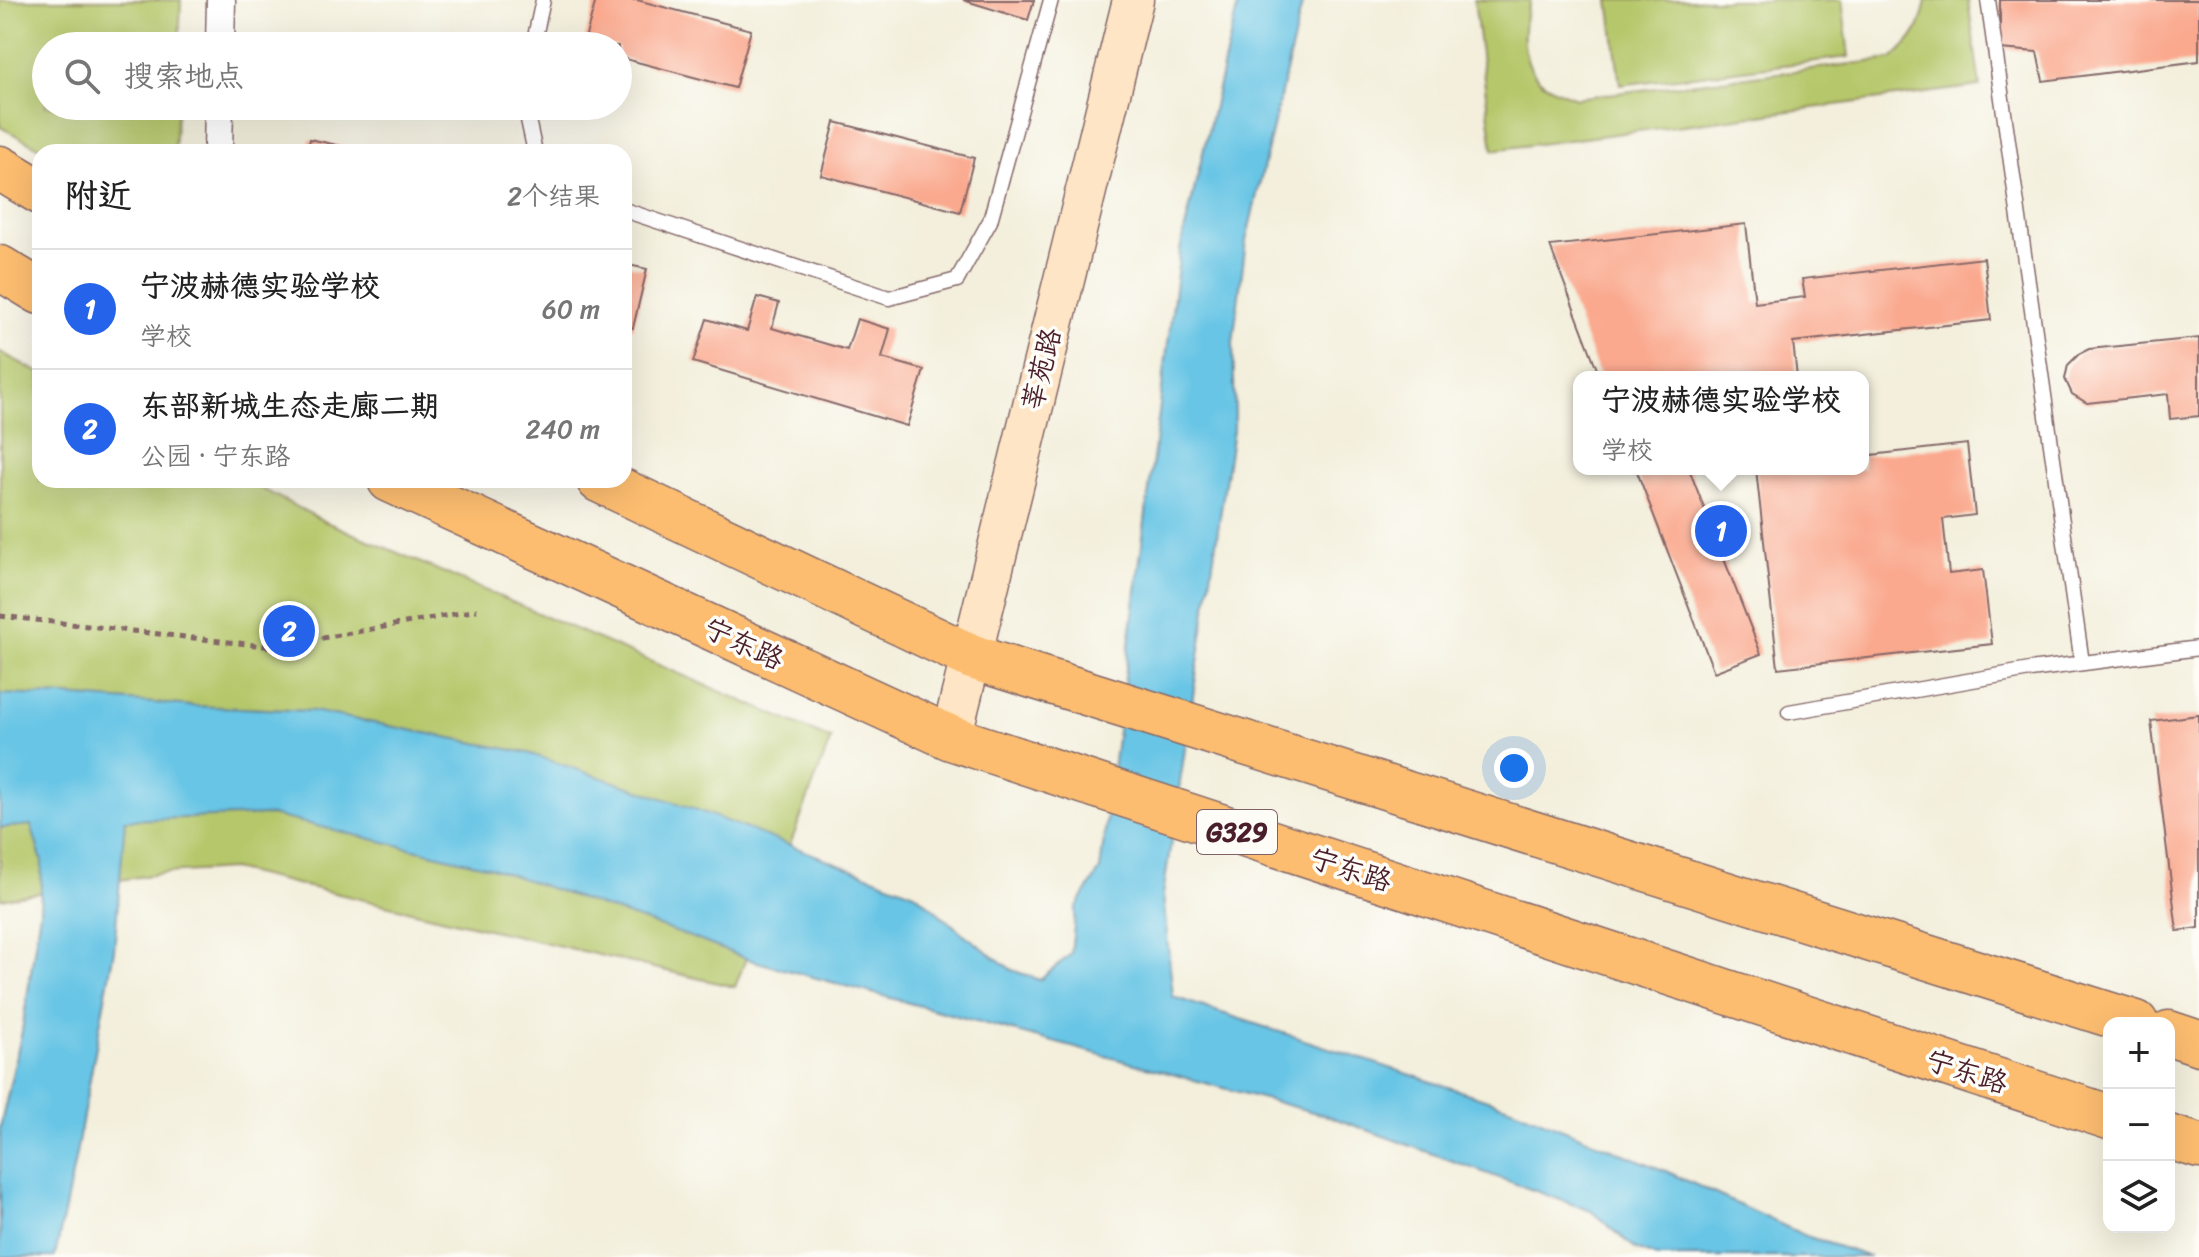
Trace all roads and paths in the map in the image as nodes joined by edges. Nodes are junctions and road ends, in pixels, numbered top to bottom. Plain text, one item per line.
1 (221, 0) edge
2 (543, 0) edge
3 (1051, 0) edge
4 (1133, 0) edge
5 (1988, 0) edge
6 (220, 32) edge
7 (536, 32) edge
8 (219, 120) edge
9 (528, 120) edge
10 (218, 144) edge
11 (533, 144) edge
12 (0, 168) edge
13 (32, 187) edge
14 (632, 213) edge
15 (0, 268) edge
16 (32, 287) edge
17 (407, 488) edge
18 (616, 488) edge
19 (477, 610) dead end
20 (0, 616) edge
21 (2199, 648) edge
22 (972, 657) junction
23 (2082, 663) junction
24 (1789, 712) dead end
25 (951, 738) junction
26 (2117, 1017) edge
27 (2175, 1035) edge
28 (2199, 1043) edge
29 (2103, 1115) edge
30 (2175, 1139) edge
31 (2199, 1146) edge

1 - 6 street
2 - 7 lane
3 - 14 lane
4 - 22 street, 莘苑路
5 - 23 lane
8 - 10 street
9 - 11 lane
12 - 13 main road
15 - 16 main road
17 - 25 main road, 宁东路 / G329
18 - 22 main road
19 - 20 path
21 - 23 lane
22 - 25 street, 莘苑路
22 - 26 main road
23 - 24 lane
25 - 29 main road, 宁东路 / G329
27 - 28 main road
30 - 31 main road

